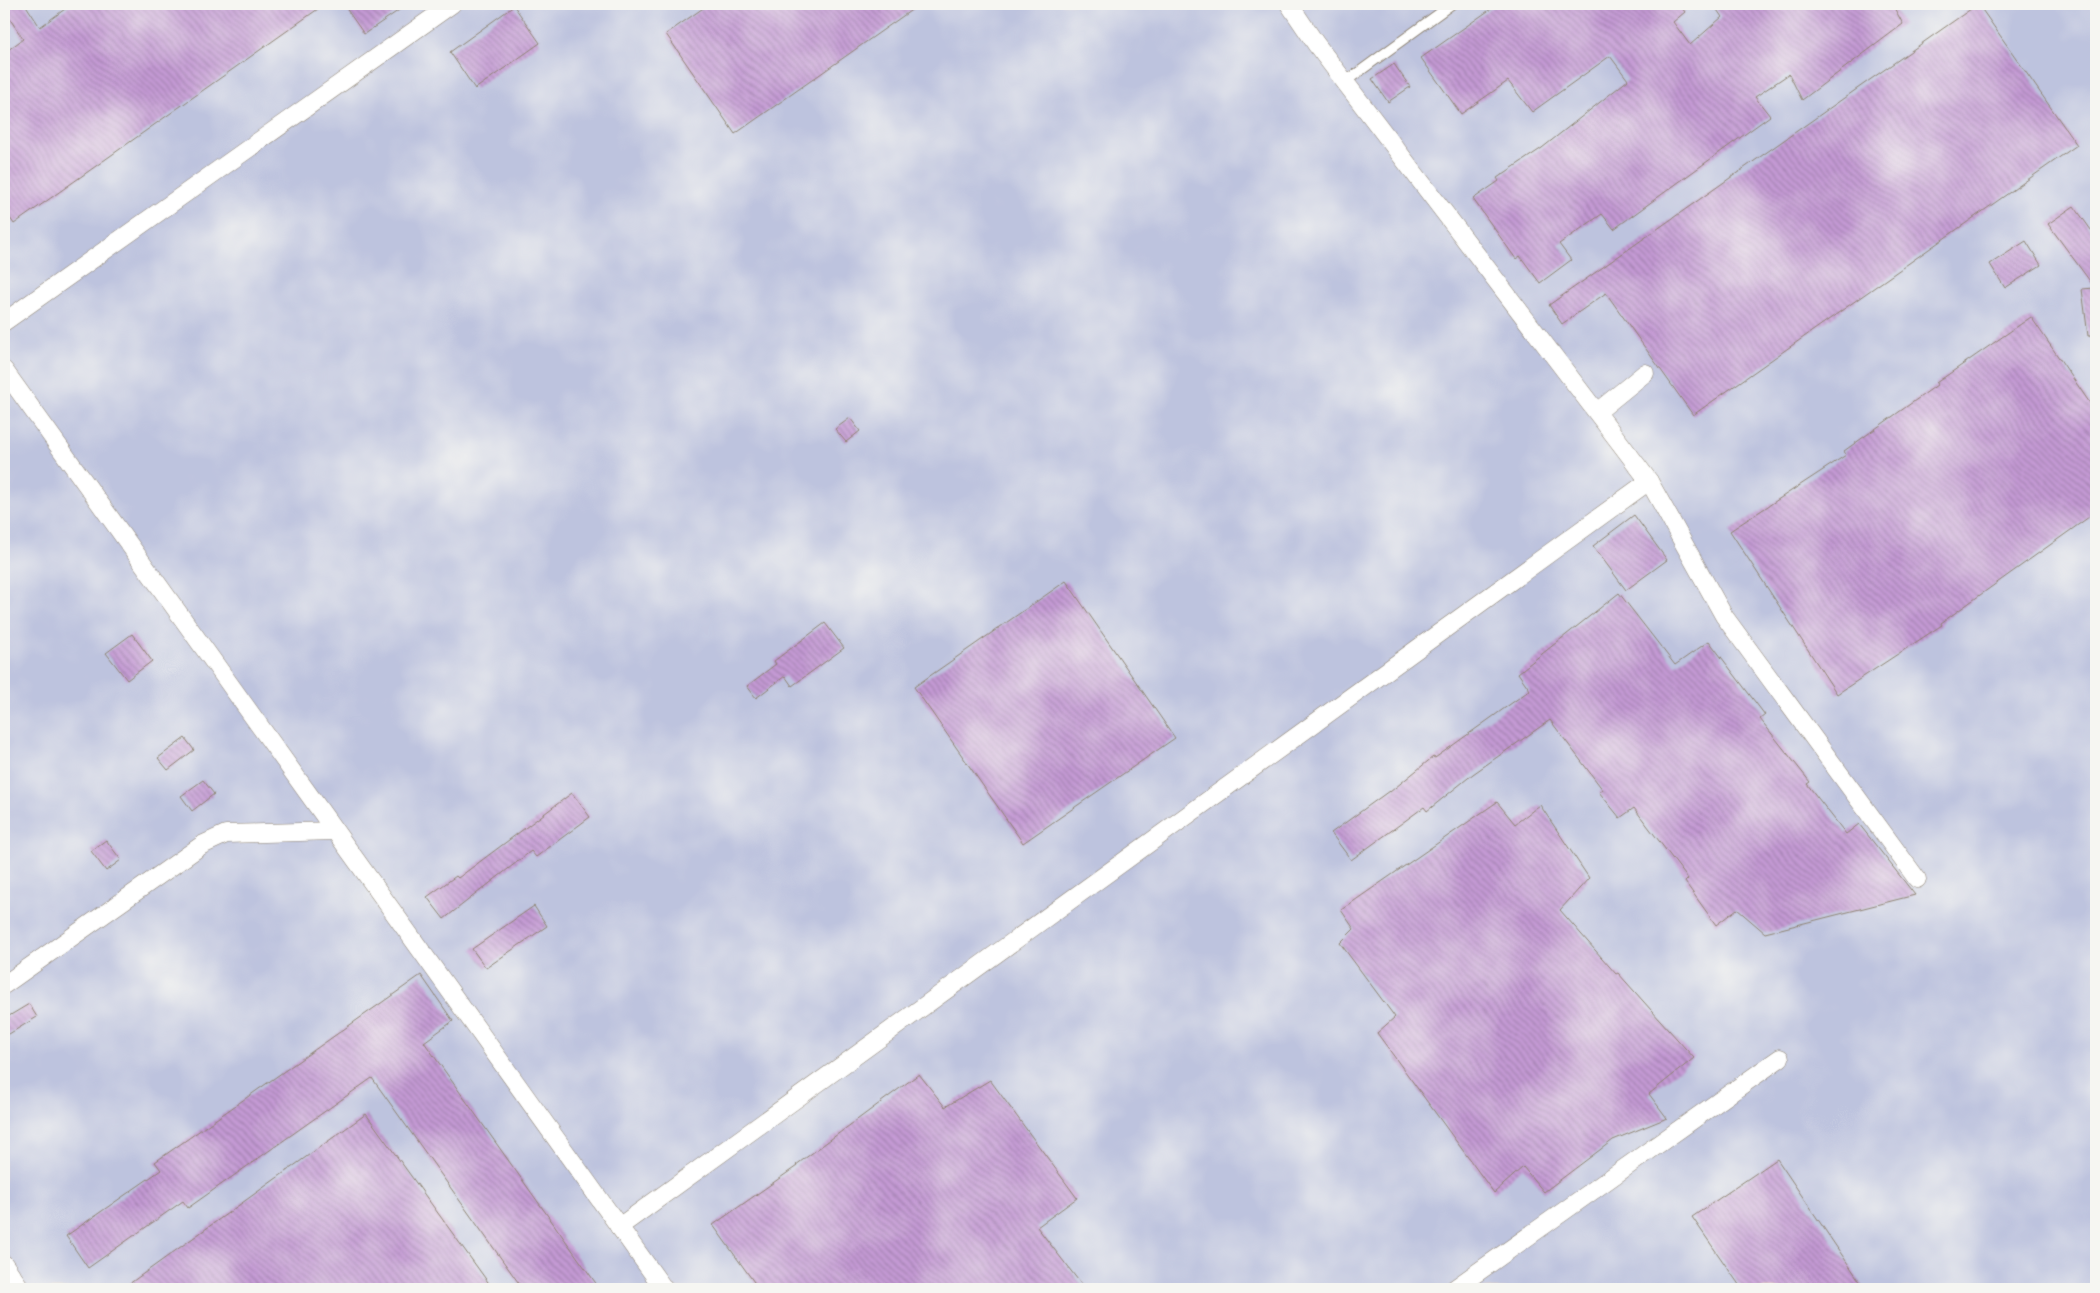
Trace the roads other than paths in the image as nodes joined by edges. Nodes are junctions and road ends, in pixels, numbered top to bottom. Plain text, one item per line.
1 (452, 4) edge
2 (1289, 4) edge
3 (1452, 4) edge
4 (1345, 82) junction
5 (4, 322) edge
6 (4, 370) edge
7 (1645, 373) dead end
8 (1597, 412) junction
9 (1649, 481) junction
10 (334, 830) junction
11 (1918, 879) dead end
12 (4, 985) edge
13 (1780, 1058) dead end
14 (619, 1227) junction
15 (4, 1264) edge
16 (22, 1289) edge
17 (664, 1289) edge
18 (1454, 1289) edge

1 - 5 street
2 - 4 street
3 - 4 lane
4 - 8 street
6 - 10 street
7 - 8 street
8 - 9 street
9 - 11 street
9 - 14 street
10 - 12 street
10 - 14 street
13 - 18 street
14 - 17 street
15 - 16 street

